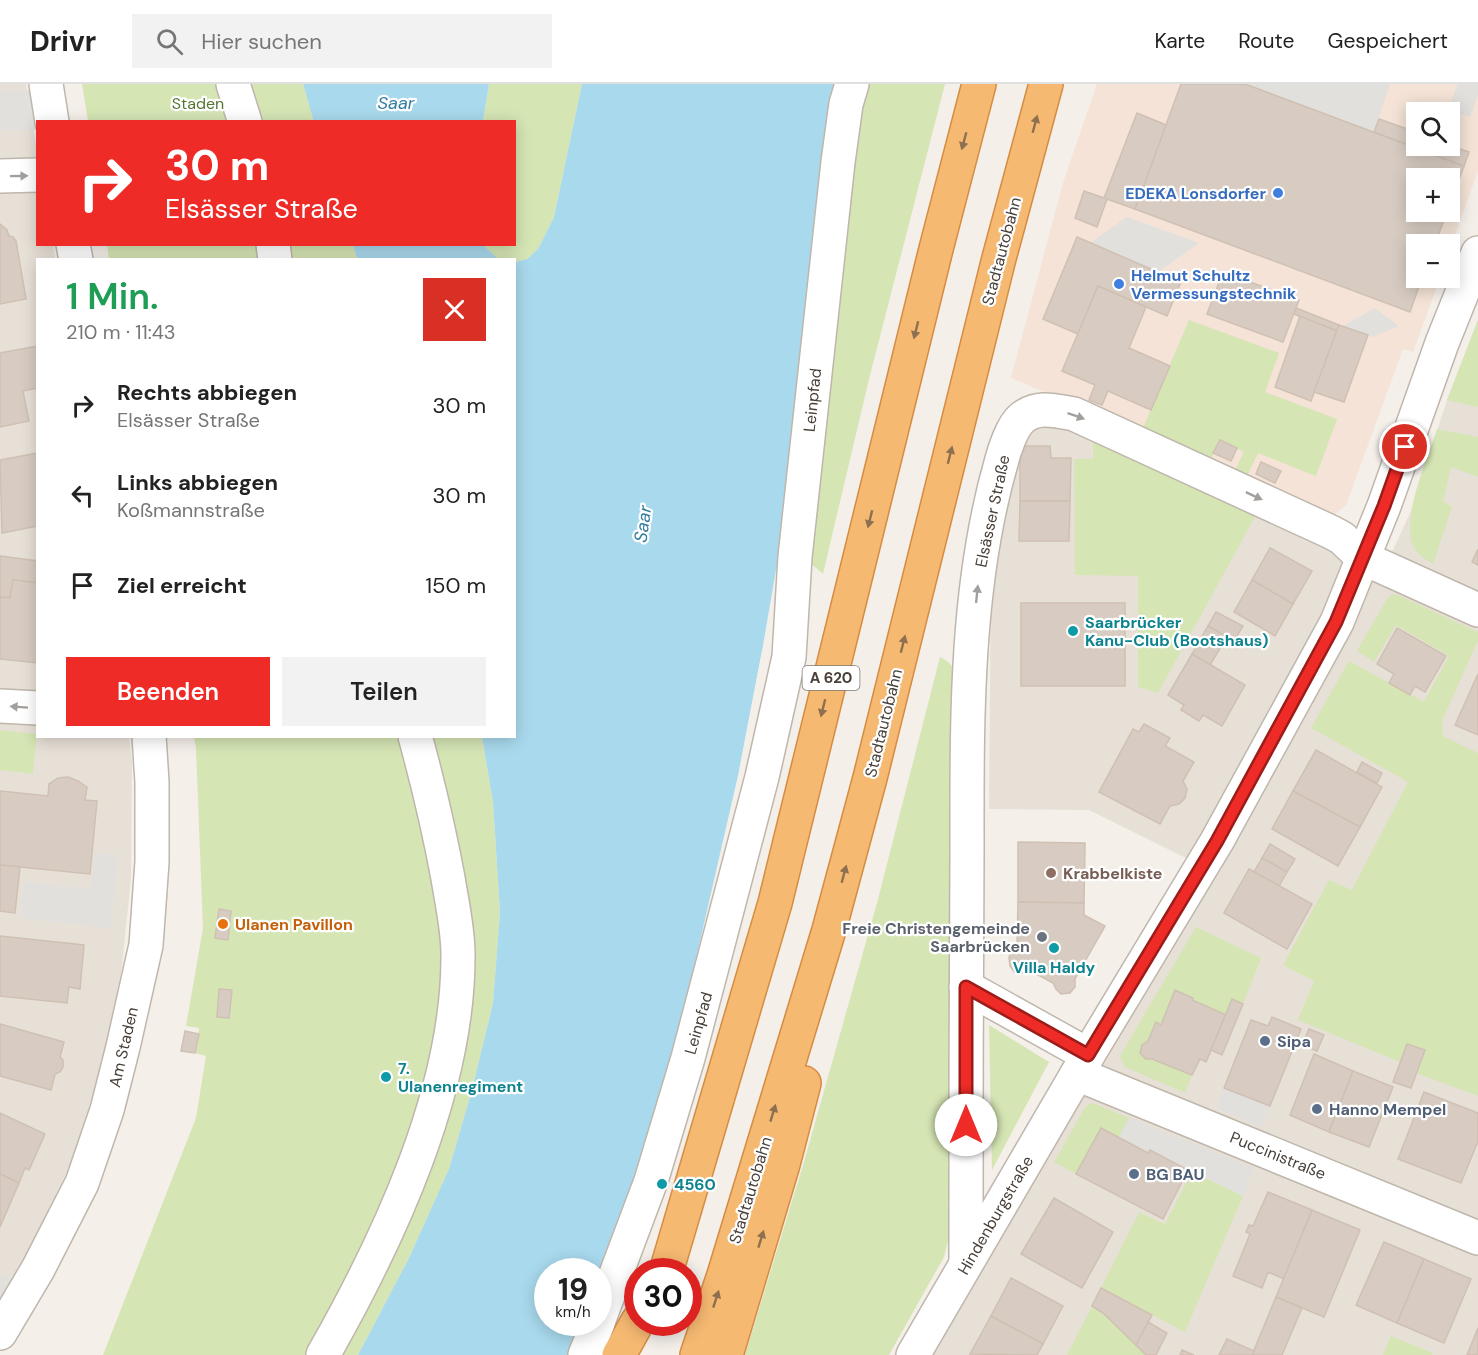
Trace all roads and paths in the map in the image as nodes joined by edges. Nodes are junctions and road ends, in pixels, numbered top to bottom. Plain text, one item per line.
1 (46, 84) edge
2 (233, 84) edge
3 (852, 84) edge
4 (979, 84) edge
5 (1046, 84) edge
6 (52, 120) edge
7 (244, 120) edge
8 (36, 175) edge
9 (0, 176) edge
10 (1478, 253) edge
11 (1363, 558) junction
12 (1478, 610) edge
13 (0, 706) edge
14 (36, 708) edge
15 (149, 738) edge
16 (416, 738) edge
17 (829, 930) junction
18 (966, 987) junction
19 (1082, 1065) junction
20 (1478, 1238) edge
21 (670, 1258) edge
22 (966, 1263) junction
23 (612, 1285) edge
24 (0, 1333) edge
25 (592, 1336) edge
26 (630, 1336) edge
27 (644, 1336) edge
28 (324, 1355) edge
29 (585, 1355) edge
30 (619, 1355) edge
31 (638, 1355) edge
32 (697, 1355) edge
33 (726, 1355) edge
34 (913, 1355) edge

1 - 6 street
2 - 7 street
3 - 23 street, Leinpfad
4 -> 21 highway, A 620
17 -> 5 highway, Stadtautobahn
9 -> 8 street
10 - 11 street, Hindenburgstraße
11 - 12 street, Elsässer Straße
18 -> 11 street, Elsässer Straße
11 - 19 street, Hindenburgstraße
14 -> 13 street
15 - 24 street, Am Staden
16 - 28 street
32 -> 17 highway, Stadtautobahn
33 -> 17 highway
18 - 19 street
18 - 22 street, Elsässer Straße
19 - 20 street, Puccinistraße
19 - 22 street, Hindenburgstraße
22 - 34 street, Hindenburgstraße
25 - 29 street, Leinpfad
26 - 30 highway
27 - 31 highway

